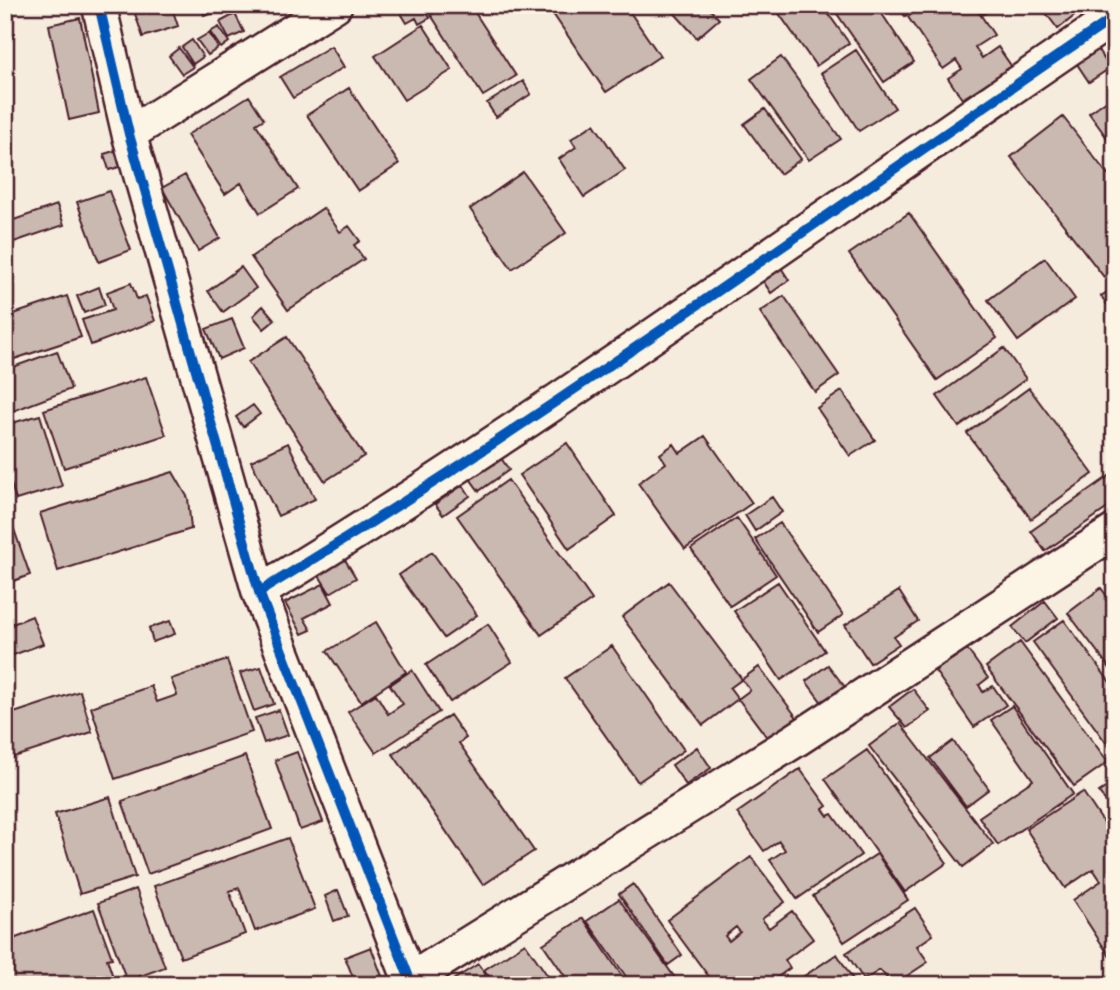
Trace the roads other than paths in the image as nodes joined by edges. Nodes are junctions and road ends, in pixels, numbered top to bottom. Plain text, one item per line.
1 (99, 5) edge
2 (335, 5) edge
3 (1115, 17) edge
4 (129, 134) junction
5 (1115, 531) edge
6 (259, 592) junction
7 (411, 982) edge

1 - 4 street
2 - 4 street
3 - 6 street
4 - 6 street
5 - 7 street
6 - 7 street

